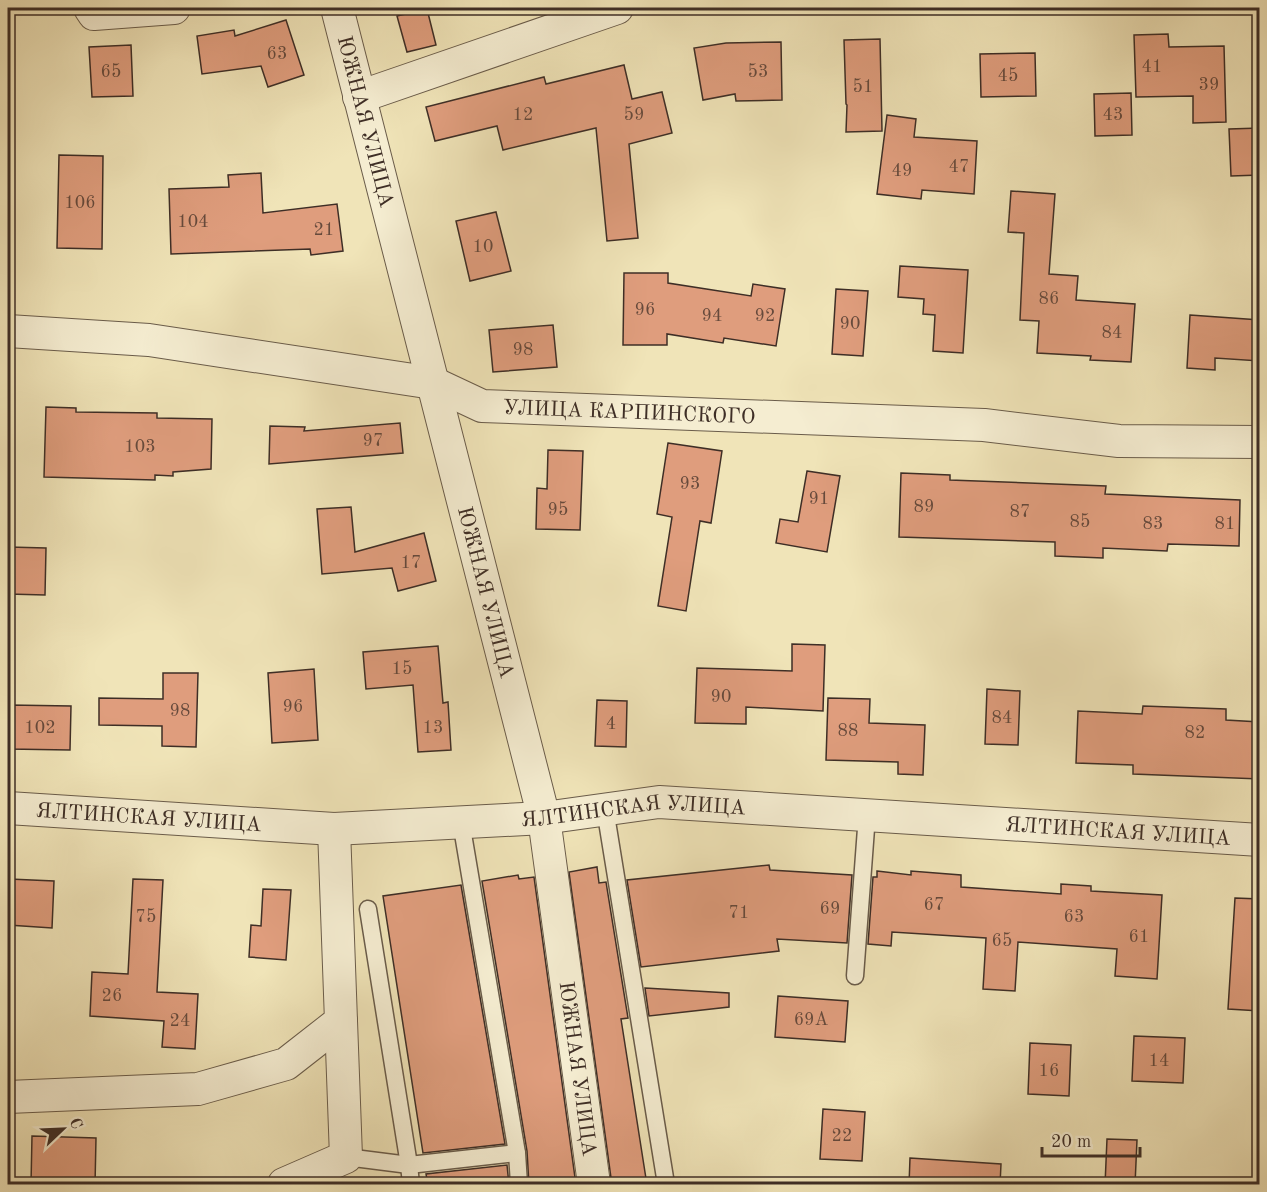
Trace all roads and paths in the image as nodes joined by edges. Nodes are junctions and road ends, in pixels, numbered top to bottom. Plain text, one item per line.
1 (90, 8) edge
2 (174, 8) edge
3 (337, 8) edge
4 (617, 8) edge
5 (359, 97) junction
6 (8, 331) edge
7 (433, 383) junction
8 (1260, 442) edge
9 (8, 808) edge
10 (604, 809) junction
11 (867, 815) junction
12 (544, 818) junction
13 (461, 822) junction
14 (334, 830) junction
15 (1260, 840) edge
16 (368, 909) dead end
17 (855, 976) dead end
18 (341, 1021) junction
19 (8, 1097) edge
20 (517, 1153) junction
21 (346, 1157) junction
22 (410, 1164) junction
23 (284, 1185) edge
24 (411, 1185) edge
25 (519, 1185) edge
26 (594, 1185) edge
27 (666, 1185) edge

1 - 2 street
3 - 5 street, ЮЖНАЯ УЛИЦА
4 - 5 street
5 - 7 street, ЮЖНАЯ УЛИЦА
6 - 7 street, УЛИЦА КАРПИНСКОГО
7 - 8 street, УЛИЦА КАРПИНСКОГО
7 - 12 street, ЮЖНАЯ УЛИЦА
9 - 14 street, ЯЛТИНСКАЯ УЛИЦА
10 - 11 street, ЯЛТИНСКАЯ УЛИЦА
10 - 12 street, ЯЛТИНСКАЯ УЛИЦА
10 - 27 lane
11 - 15 street, ЯЛТИНСКАЯ УЛИЦА
11 - 17 lane
12 - 13 street, ЯЛТИНСКАЯ УЛИЦА
12 - 26 street, ЮЖНАЯ УЛИЦА
13 - 14 street, ЯЛТИНСКАЯ УЛИЦА
13 - 20 lane
14 - 18 street
16 - 22 lane
18 - 19 street
18 - 21 street
20 - 22 lane
20 - 25 lane
21 - 22 lane
21 - 23 street
22 - 24 lane

